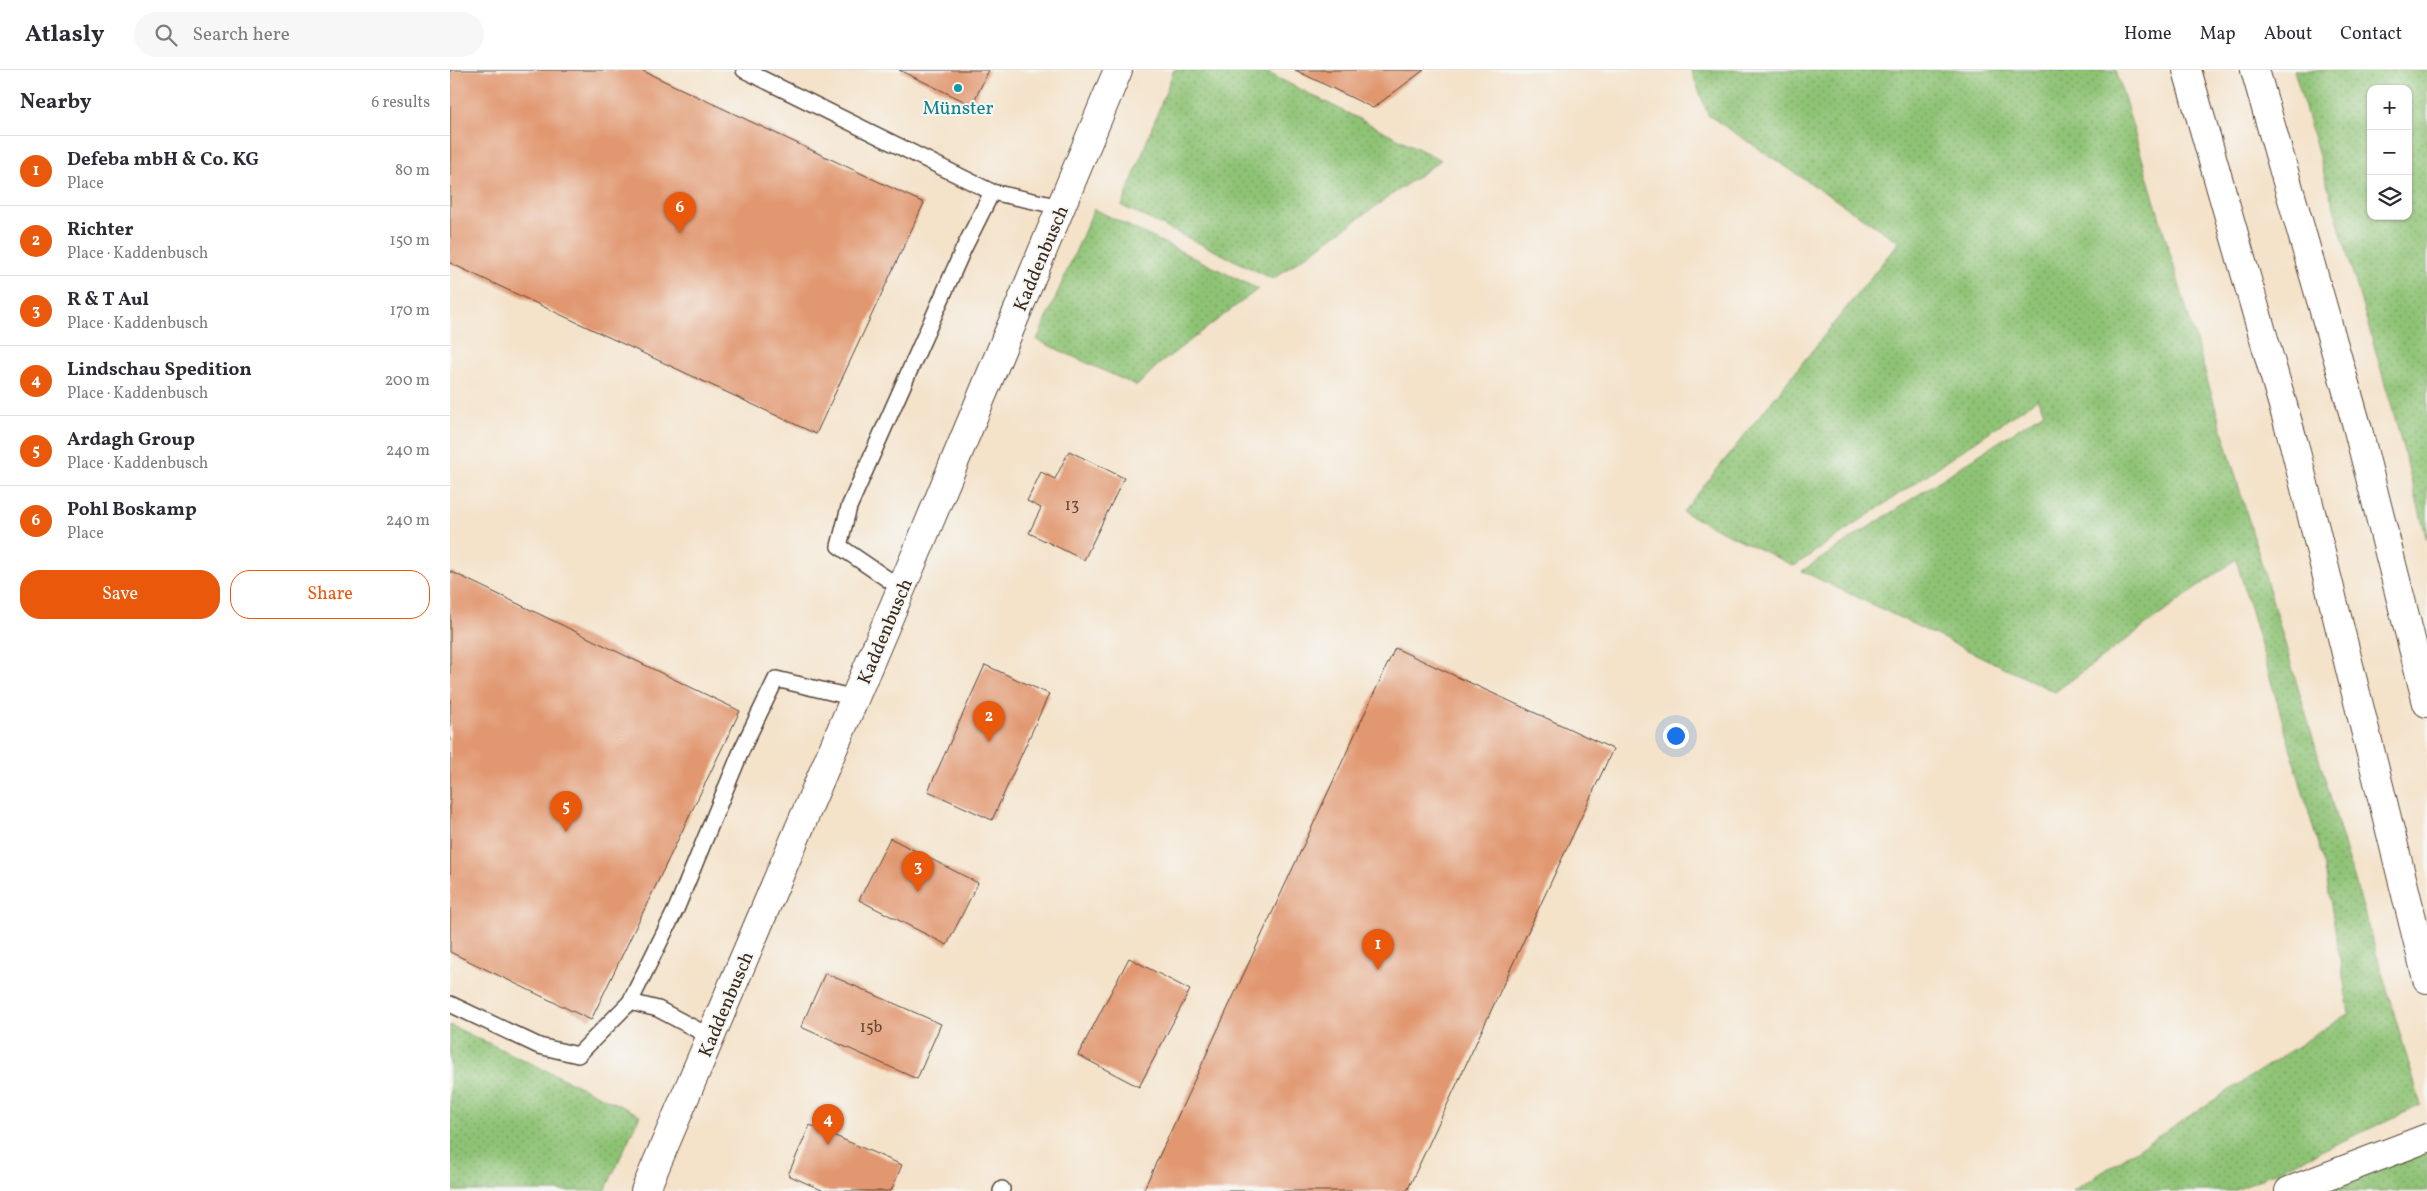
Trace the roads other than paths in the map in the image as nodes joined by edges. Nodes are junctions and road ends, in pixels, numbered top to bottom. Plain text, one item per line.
1 (744, 70) edge
2 (1118, 70) edge
3 (2187, 70) edge
4 (2255, 70) edge
5 (992, 192) junction
6 (1061, 208) junction
7 (902, 589) junction
8 (855, 698) junction
9 (2427, 703) edge
10 (2427, 979) edge
11 (630, 1002) junction
12 (450, 1004) edge
13 (711, 1037) junction
14 (2427, 1138) edge
15 (645, 1191) edge
16 (2289, 1191) edge

1 - 5 lane
2 - 6 main road, Kaddenbusch
3 - 10 main road
4 - 9 main road
5 - 6 lane
5 - 7 lane
6 - 7 main road, Kaddenbusch
7 - 8 main road, Kaddenbusch
8 - 11 lane
8 - 13 main road, Kaddenbusch
11 - 12 lane
11 - 13 lane
13 - 15 main road, Kaddenbusch
14 - 16 main road

